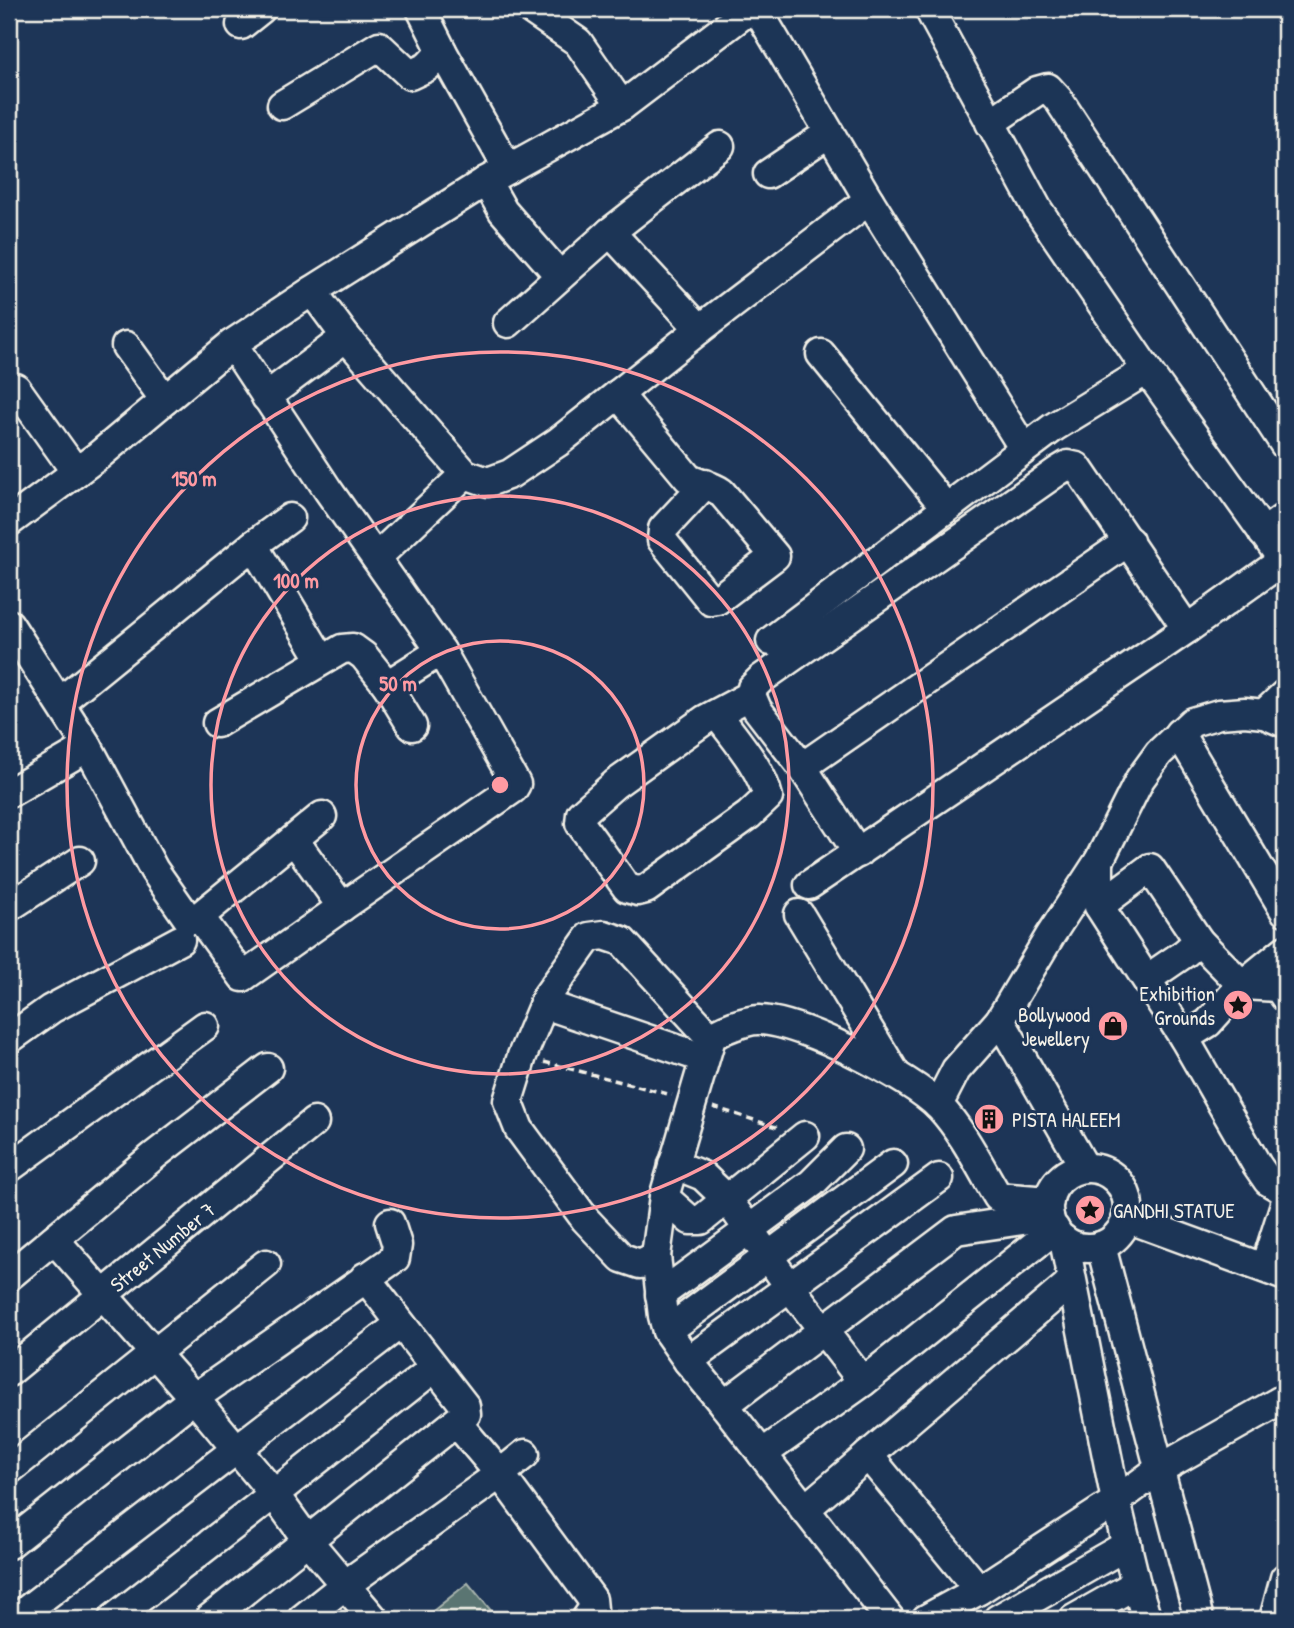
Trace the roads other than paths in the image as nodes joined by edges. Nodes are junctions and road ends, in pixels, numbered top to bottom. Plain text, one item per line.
1 (421, 9) edge
2 (530, 9) edge
3 (750, 9) edge
4 (757, 9) edge
5 (929, 9) edge
6 (442, 51) junction
7 (282, 105) dead end
8 (622, 106) junction
9 (990, 123) junction
10 (830, 133) junction
11 (720, 146) dead end
12 (768, 174) dead end
13 (497, 175) junction
14 (869, 200) junction
15 (610, 232) junction
16 (560, 276) junction
17 (312, 291) junction
18 (508, 323) dead end
19 (700, 329) junction
20 (346, 337) junction
21 (232, 344) junction
22 (126, 346) dead end
23 (821, 354) dead end
24 (1147, 370) junction
25 (16, 388) dead end
26 (618, 394) junction
27 (266, 397) junction
28 (165, 400) junction
29 (1285, 445) edge
30 (1024, 449) junction
31 (76, 472) junction
32 (465, 474) junction
33 (705, 484) dead end
34 (946, 508) junction
35 (290, 518) dead end
36 (9, 522) edge
37 (1274, 525) edge
38 (1129, 541) junction
39 (253, 545) junction
40 (376, 558) junction
41 (1284, 560) edge
42 (9, 624) edge
43 (1187, 629) junction
44 (771, 641) dead end
45 (441, 650) junction
46 (322, 660) junction
47 (387, 685) junction
48 (1285, 694) edge
49 (751, 695) junction
50 (60, 702) junction
51 (717, 714) junction
52 (1275, 719) edge
53 (217, 723) dead end
54 (412, 726) dead end
55 (1179, 733) junction
56 (88, 747) junction
57 (802, 767) junction
58 (9, 793) edge
59 (322, 816) dead end
60 (295, 841) junction
61 (858, 853) junction
62 (80, 861) dead end
63 (1099, 862) junction
64 (809, 886) dead end
65 (1099, 906) junction
66 (9, 907) edge
67 (342, 907) junction
68 (1285, 911) edge
69 (799, 914) dead end
70 (199, 916) junction
71 (180, 940) dead end
72 (1199, 941) junction
73 (1285, 950) edge
74 (1147, 979) junction
75 (1242, 985) junction
76 (1285, 997) edge
77 (544, 1004) junction
78 (1000, 1020) junction
79 (205, 1026) dead end
80 (1184, 1038) junction
81 (9, 1039) edge
82 (707, 1048) junction
83 (268, 1068) dead end
84 (895, 1073) junction
85 (938, 1105) junction
86 (314, 1122) dead end
87 (805, 1136) road end
88 (846, 1149) dead end
89 (673, 1164) junction
90 (893, 1164) dead end
91 (9, 1168) edge
92 (1086, 1168) junction
93 (939, 1178) dead end
94 (1285, 1191) edge
95 (664, 1197) junction
96 (727, 1199) junction
97 (1285, 1203) edge
98 (1127, 1218) junction
99 (1054, 1221) junction
100 (390, 1223) dead end
101 (748, 1230) junction
102 (54, 1239) junction
103 (1101, 1246) junction
104 (656, 1256) junction
105 (768, 1257) junction
106 (266, 1264) dead end
107 (1275, 1271) edge
108 (9, 1276) edge
109 (365, 1277) junction
110 (1071, 1282) junction
111 (790, 1287) junction
112 (101, 1295) junction
113 (660, 1295) junction
114 (400, 1324) junction
115 (825, 1330) junction
116 (667, 1331) junction
117 (154, 1354) junction
118 (688, 1361) junction
119 (434, 1368) junction
120 (9, 1372) edge
121 (863, 1382) junction
122 (194, 1398) junction
123 (1285, 1398) edge
124 (724, 1405) junction
125 (457, 1423) junction
126 (236, 1450) junction
127 (525, 1454) dead end
128 (762, 1454) junction
129 (868, 1455) junction
130 (1158, 1470) junction
131 (9, 1471) edge
132 (500, 1474) junction
133 (274, 1494) junction
134 (1116, 1501) junction
135 (804, 1510) junction
136 (308, 1541) junction
137 (9, 1544) edge
138 (1127, 1545) junction
139 (1285, 1578) edge
140 (1136, 1584) junction
141 (345, 1585) junction
142 (982, 1588) junction
143 (1005, 1618) edge
144 (15, 1619) edge
145 (114, 1619) edge
146 (209, 1619) edge
147 (302, 1619) edge
148 (374, 1619) edge
149 (586, 1619) edge
150 (890, 1619) edge
151 (926, 1619) edge
152 (1074, 1619) edge
153 (1147, 1619) edge
154 (1199, 1619) edge
155 (1274, 1619) edge

1 - 6 street
2 - 8 street
3 - 8 street
4 - 10 street
5 - 9 street
6 - 7 street
6 - 13 street
8 - 13 street
9 - 24 street
9 - 29 street
10 - 12 street
10 - 14 street
11 - 15 street
13 - 16 street
13 - 17 street
14 - 19 street
14 - 30 street
15 - 16 street
15 - 19 street
16 - 18 street
17 - 20 street
17 - 21 street
19 - 26 street
20 - 27 street
20 - 32 street
21 - 27 street
21 - 28 street
22 - 28 street
23 - 34 street
24 - 30 street
24 - 37 street
25 - 31 street
26 - 32 street
26 - 33 street
27 - 40 street
28 - 31 street
30 - 34 street
31 - 36 street
32 - 40 street
34 - 44 street
35 - 39 street
37 - 41 street
38 - 43 street
38 - 49 street
38 - 57 street
39 - 46 street
39 - 50 street
40 - 45 street
41 - 43 street
42 - 50 street
43 - 61 street
45 - 47 street
45 - 67 street
46 - 47 street
46 - 53 street
47 - 54 street
48 - 52 street
49 - 51 street
49 - 57 street
50 - 56 street
51 - 51 street
52 - 55 street
55 - 63 street
55 - 68 street
56 - 58 street
56 - 70 street
57 - 61 street
59 - 60 street
60 - 67 street
60 - 70 street
61 - 64 street
62 - 66 street
63 - 65 street
63 - 78 street
65 - 72 street
65 - 74 street
67 - 70 street
69 - 84 street
71 - 81 street
72 - 74 street
72 - 75 street
73 - 75 street
74 - 80 street
75 - 76 street
75 - 80 street
77 - 82 street
77 - 82 street
77 - 104 street
78 - 85 street
78 - 92 street
79 - 91 street
80 - 94 street
82 - 84 street
82 - 89 street
83 - 102 street
84 - 85 street
85 - 99 street
86 - 112 street, Street Number 7
87 - 96 street
88 - 101 street
89 - 95 street
89 - 96 street
90 - 105 street
92 - 98 street
92 - 99 street
93 - 111 street
95 - 96 street
95 - 104 street
96 - 101 street
97 - 107 street
98 - 103 street
98 - 107 street
99 - 103 street
99 - 110 street
99 - 115 street
99 - 121 street
100 - 109 street
101 - 105 street
101 - 113 street
102 - 108 street
102 - 112 street
103 - 130 street
104 - 113 street
105 - 111 street
105 - 116 street
106 - 117 street
109 - 114 street
109 - 122 street
110 - 129 street
110 - 134 street
111 - 115 street
111 - 118 street
112 - 117 street
112 - 120 street, Street Number 7
113 - 116 street
114 - 119 street
114 - 126 street
115 - 121 street
115 - 124 street
116 - 118 street
117 - 122 street
117 - 131 street
118 - 124 street
119 - 125 street
119 - 133 street
121 - 128 street
122 - 126 street
122 - 137 street
123 - 130 street
124 - 128 street
125 - 132 street
125 - 136 street
126 - 133 street
126 - 144 street
127 - 132 street
128 - 135 street
129 - 135 street
129 - 142 street
130 - 134 street
130 - 154 street
132 - 141 street
132 - 149 street
133 - 136 street
133 - 145 street
134 - 138 street
134 - 142 street
135 - 150 street
136 - 141 street
136 - 146 street
138 - 140 street
138 - 143 street
139 - 155 street
140 - 152 street
140 - 153 street
141 - 147 street
141 - 148 street
142 - 143 street
142 - 151 street

